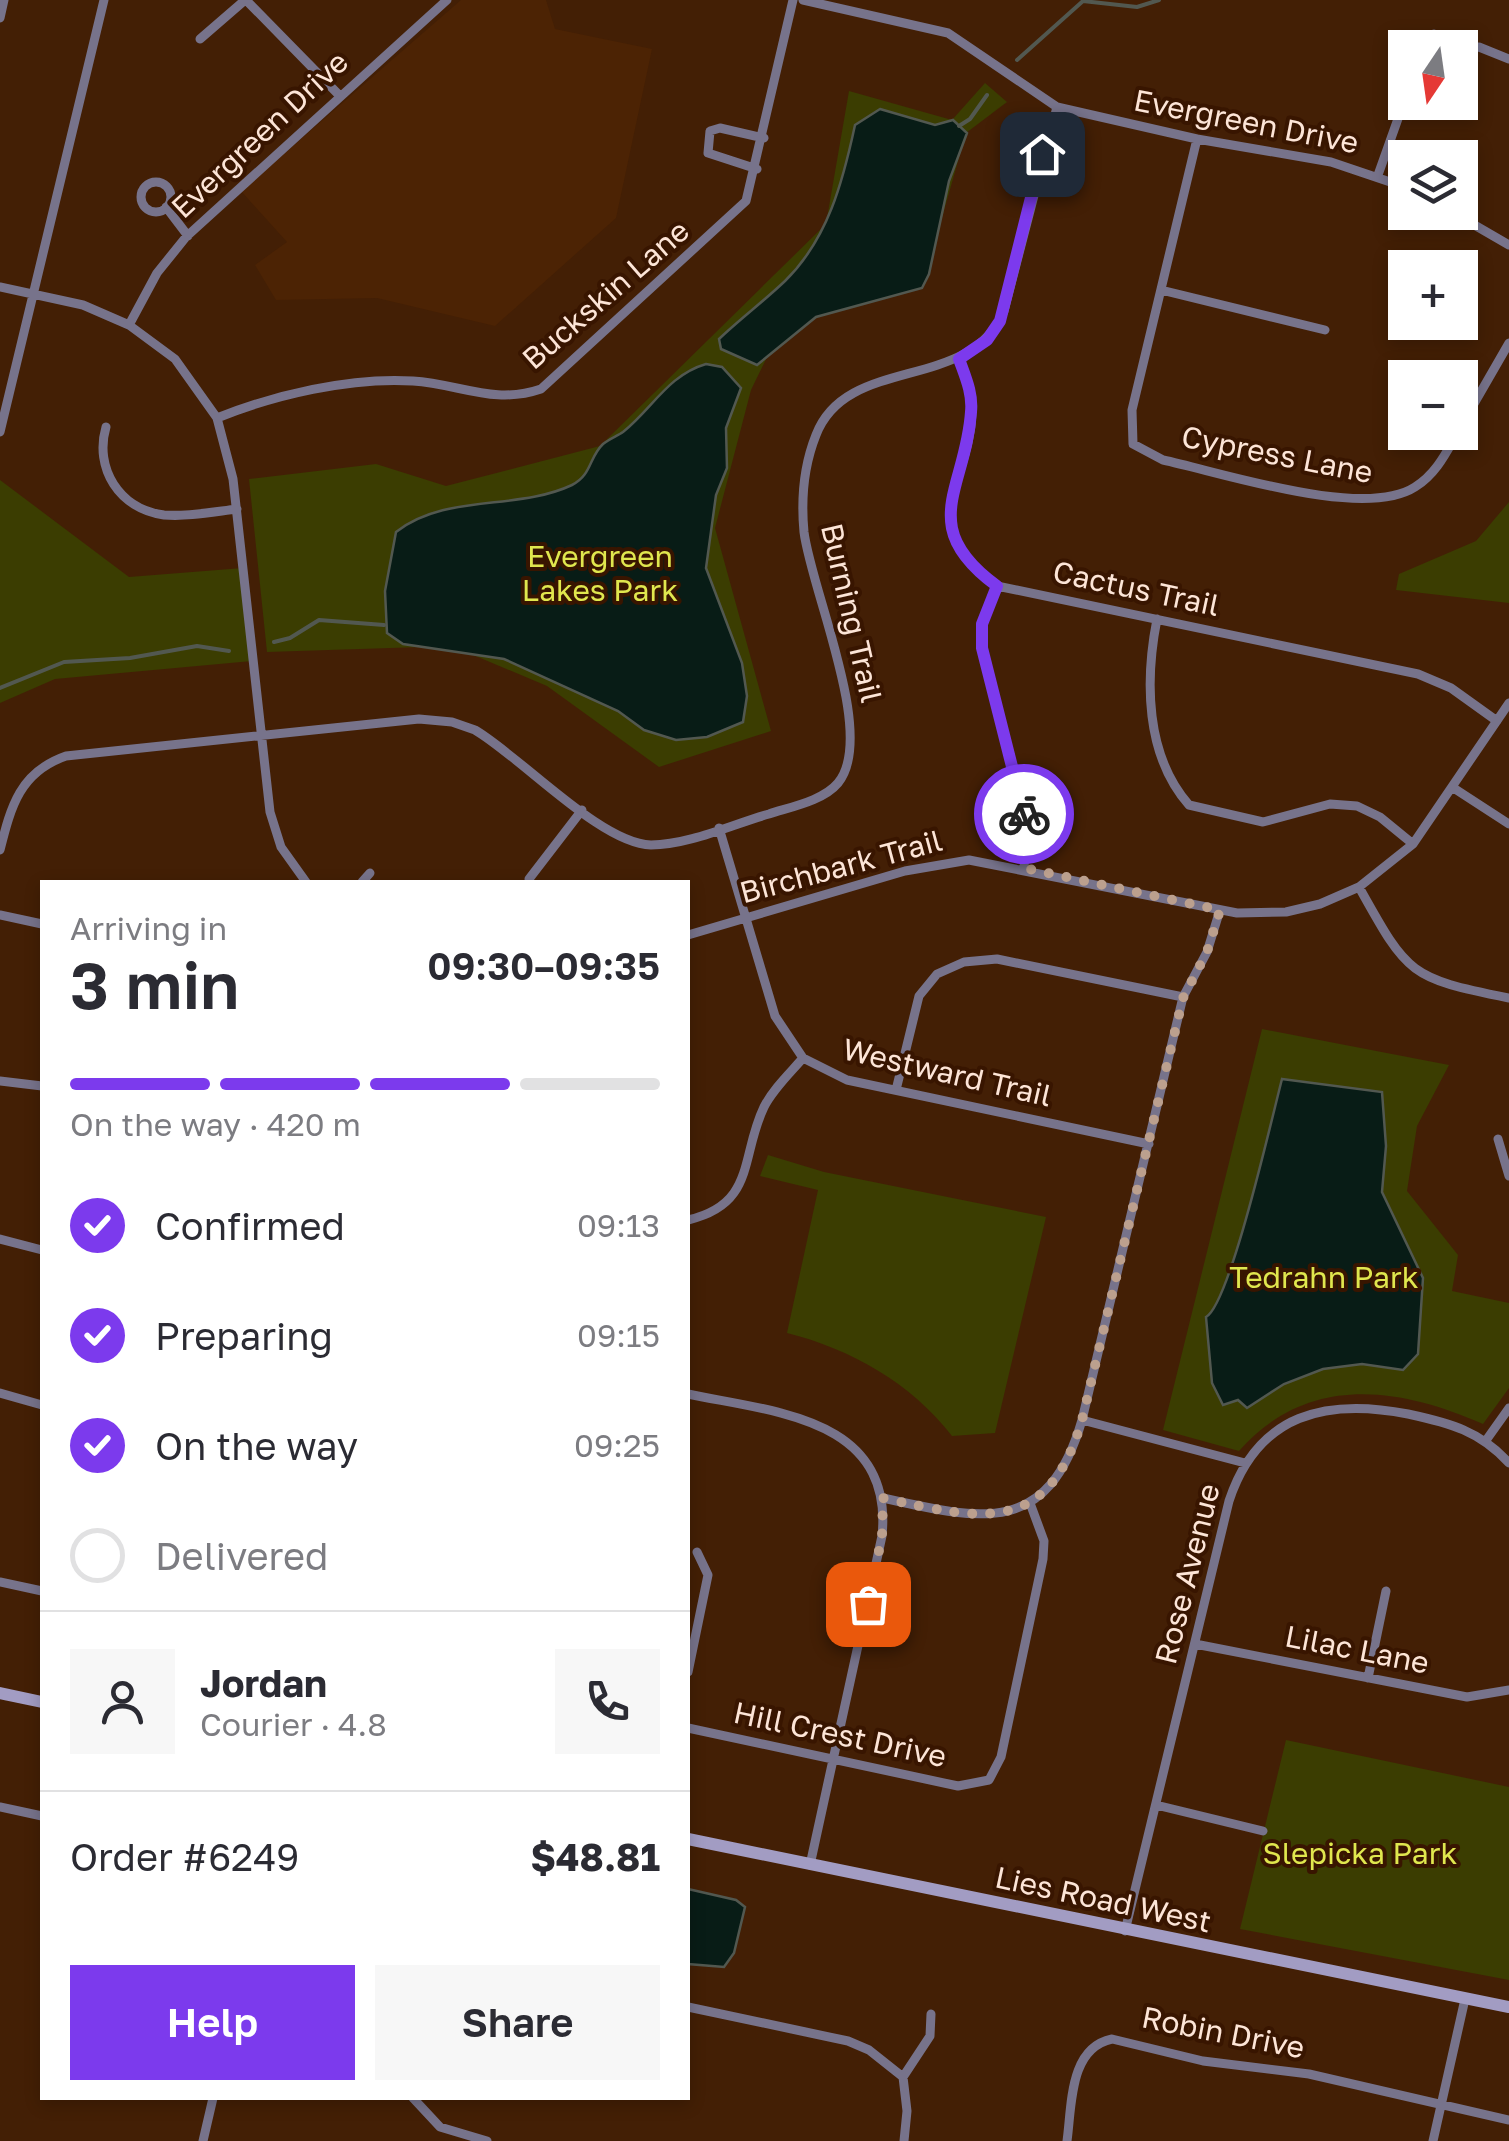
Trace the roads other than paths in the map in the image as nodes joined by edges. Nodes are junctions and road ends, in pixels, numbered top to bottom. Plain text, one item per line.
1 (4, 0) edge
2 (104, 0) edge
3 (245, 0) edge
4 (447, 0) edge
5 (793, 0) edge
6 (803, 0) edge
7 (0, 18) edge
8 (200, 39) dead end
9 (1478, 46) edge
10 (1509, 59) edge
11 (339, 94) junction
12 (1057, 107) junction
13 (1398, 120) edge
14 (764, 138) junction
15 (1197, 140) junction
16 (757, 169) junction
17 (1378, 175) junction
18 (1388, 180) edge
19 (166, 207) dead end
20 (1478, 227) edge
21 (188, 236) junction
22 (1509, 245) edge
23 (0, 287) edge
24 (1161, 290) junction
25 (33, 294) junction
26 (129, 325) junction
27 (1325, 330) dead end
28 (1509, 342) edge
29 (959, 359) junction
30 (1478, 397) edge
31 (217, 418) junction
32 (106, 427) dead end
33 (0, 432) edge
34 (1446, 450) edge
35 (236, 510) junction
36 (997, 586) junction
37 (1157, 619) junction
38 (1509, 703) edge
39 (1497, 721) junction
40 (260, 735) junction
41 (1452, 787) junction
42 (582, 810) junction
43 (1509, 824) edge
44 (719, 828) junction
45 (1413, 844) junction
46 (0, 850) edge
47 (1024, 868) junction
48 (370, 873) dead end
49 (529, 879) dead end
50 (305, 880) edge
51 (364, 880) edge
52 (1359, 887) junction
53 (1220, 910) junction
54 (0, 914) edge
55 (746, 918) junction
56 (40, 924) edge
57 (690, 934) edge
58 (1183, 998) junction
59 (1509, 998) edge
60 (802, 1058) junction
61 (0, 1081) edge
62 (40, 1086) edge
63 (896, 1090) junction
64 (1498, 1139) dead end
65 (1148, 1144) junction
66 (1509, 1176) edge
67 (690, 1220) edge
68 (0, 1239) edge
69 (40, 1249) edge
70 (0, 1393) edge
71 (690, 1394) edge
72 (40, 1404) edge
73 (1509, 1408) edge
74 (1082, 1420) junction
75 (1487, 1439) junction
76 (1245, 1462) junction
77 (1509, 1463) edge
78 (883, 1498) junction
79 (1030, 1504) junction
80 (697, 1552) dead end
81 (0, 1582) edge
82 (40, 1591) edge
83 (1386, 1591) dead end
84 (1195, 1644) junction
85 (690, 1662) edge
86 (1368, 1678) junction
87 (1509, 1690) edge
88 (0, 1692) edge
89 (40, 1702) edge
90 (690, 1728) edge
91 (834, 1760) junction
92 (1156, 1805) junction
93 (0, 1807) edge
94 (40, 1816) edge
95 (1262, 1831) dead end
96 (690, 1839) edge
97 (810, 1865) junction
98 (1125, 1931) junction
99 (1465, 1999) junction
100 (690, 2007) edge
101 (1509, 2008) edge
102 (931, 2014) dead end
103 (902, 2076) junction
104 (213, 2100) edge
105 (415, 2100) edge
106 (1442, 2104) junction
107 (1509, 2120) edge
108 (203, 2141) edge
109 (487, 2141) edge
110 (904, 2141) edge
111 (1068, 2141) edge
112 (1433, 2141) edge

1 - 7 street
2 - 25 street
3 - 8 street
3 - 11 street
4 - 11 street, Evergreen Drive
5 - 14 street, Buckskin Lane
6 - 12 street, Evergreen Drive
9 - 10 street
11 - 21 street, Evergreen Drive
12 - 15 street, Evergreen Drive
12 - 29 street, Burning Trail
13 - 17 street
14 - 16 street, Buckskin Lane
14 - 16 street
15 - 17 street, Evergreen Drive
15 - 24 street, Cypress Lane
16 - 31 street, Buckskin Lane
17 - 18 street, Evergreen Drive
19 - 21 street
20 - 22 street
21 - 26 street, Evergreen Drive
23 - 25 street
24 - 27 street
24 - 34 street, Cypress Lane
25 - 26 street
25 - 33 street
26 - 31 street
28 - 30 street, Cypress Lane
29 - 36 street
29 - 44 street, Burning Trail
31 - 35 street
32 - 35 street
35 - 40 street
36 - 37 street, Cactus Trail
36 - 47 street
37 - 39 street, Cactus Trail
37 - 45 street
38 - 39 street, Birchbark Trail
39 - 41 street, Birchbark Trail
40 - 42 street, Burning Trail
40 - 46 street, Burning Trail
40 - 50 street
41 - 43 street
41 - 45 street, Birchbark Trail
42 - 44 street, Burning Trail
42 - 49 street
44 - 55 street, Westward Trail
45 - 52 street, Birchbark Trail
47 - 53 street, Birchbark Trail
47 - 55 street, Birchbark Trail
48 - 51 street
52 - 53 street, Birchbark Trail
52 - 59 street
53 - 58 street
54 - 56 street
55 - 57 street, Birchbark Trail
55 - 60 street, Westward Trail
58 - 63 street
58 - 65 street
60 - 63 street, Westward Trail
60 - 67 street
61 - 62 street
63 - 65 street, Westward Trail
64 - 66 street
65 - 74 street
68 - 69 street
70 - 72 street
71 - 78 street
73 - 75 street
74 - 76 street
74 - 79 street
75 - 76 street, Rose Avenue
75 - 77 street, Rose Avenue
76 - 84 street, Rose Avenue
78 - 79 street
78 - 91 street
79 - 91 street, Hill Crest Drive
80 - 85 street
81 - 82 street
83 - 86 street
84 - 86 street, Lilac Lane
84 - 92 street, Rose Avenue
86 - 87 street, Lilac Lane
88 - 89 street
90 - 91 street, Hill Crest Drive
91 - 97 street
92 - 95 street
92 - 98 street, Rose Avenue
93 - 94 street
96 - 97 street, Lies Road West
97 - 98 street, Lies Road West
98 - 99 street, Lies Road West
99 - 101 street, Lies Road West
99 - 106 street
100 - 103 street
102 - 103 street
103 - 110 street
104 - 108 street
105 - 109 street
106 - 107 street, Robin Drive
106 - 111 street, Robin Drive
106 - 112 street

